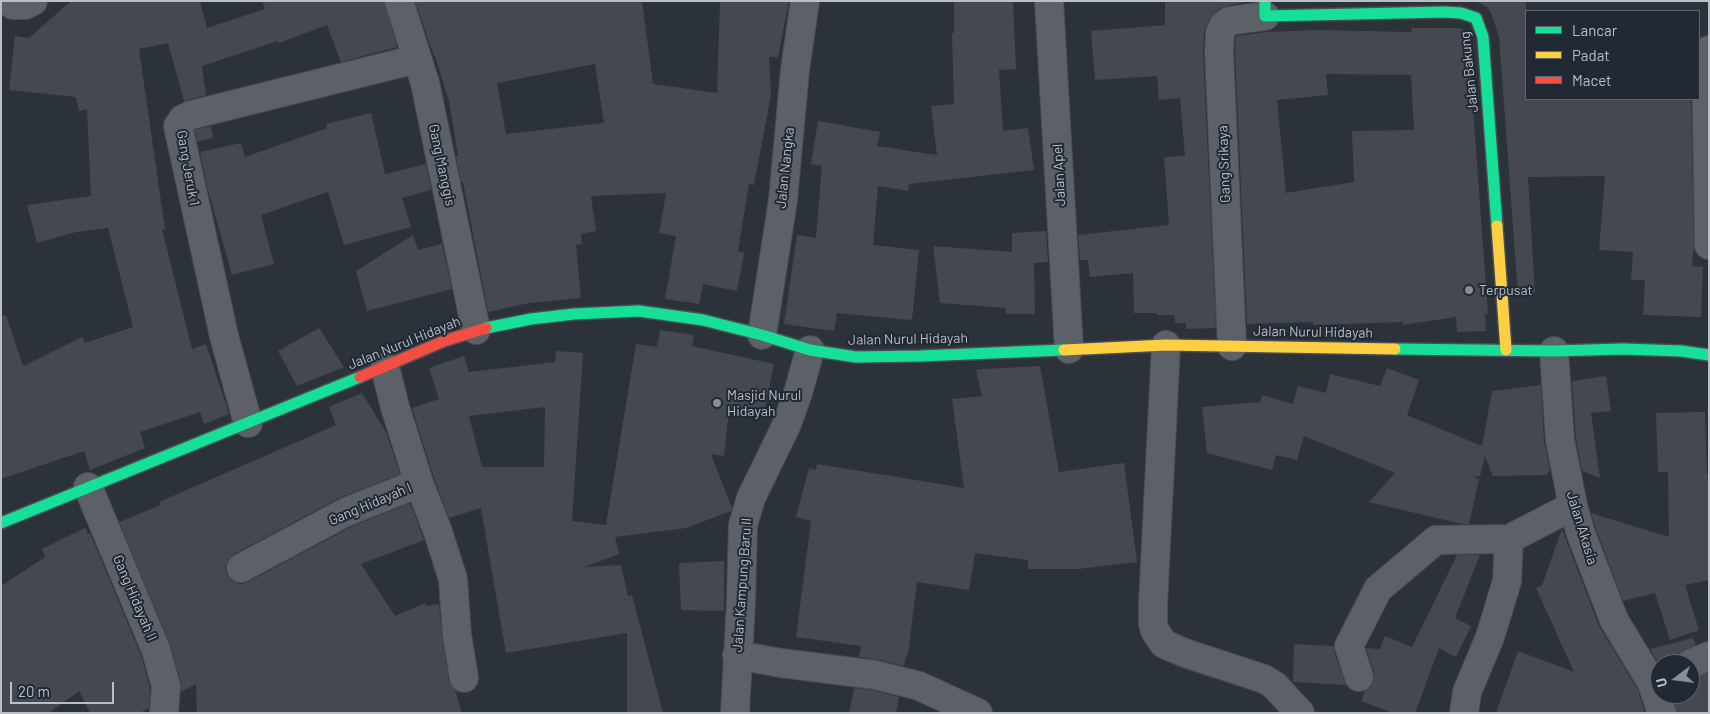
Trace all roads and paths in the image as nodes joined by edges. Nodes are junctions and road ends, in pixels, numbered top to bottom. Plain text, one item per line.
1 (8, 1) edge
2 (33, 1) edge
3 (399, 1) edge
4 (805, 1) edge
5 (1048, 1) edge
6 (1265, 9) edge
7 (1709, 50) edge
8 (417, 59) junction
9 (1709, 245) edge
10 (476, 330) junction
11 (762, 335) junction
12 (1166, 345) junction
13 (1232, 346) junction
14 (1069, 349) junction
15 (810, 350) junction
16 (1506, 350) junction
17 (1554, 351) junction
18 (1709, 355) edge
19 (385, 367) junction
20 (248, 423) junction
21 (419, 483) junction
22 (88, 487) junction
23 (1573, 506) junction
24 (1, 523) edge
25 (1509, 538) junction
26 (240, 568) dead end
27 (737, 655) junction
28 (1650, 671) edge
29 (1359, 677) dead end
30 (464, 678) dead end
31 (164, 713) edge
32 (735, 713) edge
33 (978, 713) edge
34 (1300, 713) edge
35 (1464, 713) edge

1 - 2 street
3 - 8 street, Gang Manggis
4 - 11 street, Jalan Nangka
5 - 14 street, Jalan Apel
6 - 13 street, Gang Srikaya
6 - 16 street, Jalan Bakung
7 - 9 street
8 - 10 street, Gang Manggis
8 - 20 street, Gang Jeruk 1
10 - 11 street, Jalan Nurul Hidayah
10 - 19 street, Jalan Nurul Hidayah
11 - 15 street, Jalan Nurul Hidayah
12 - 13 street, Jalan Nurul Hidayah
12 - 14 street, Jalan Nurul Hidayah
12 - 34 street
13 - 16 street, Jalan Nurul Hidayah
14 - 15 street, Jalan Nurul Hidayah
15 - 27 street, Jalan Kampung Baru II
16 - 17 street, Jalan Nurul Hidayah
17 - 18 street, Jalan Nurul Hidayah
17 - 23 street, Jalan Akasia
19 - 20 street, Jalan Nurul Hidayah
19 - 21 street, Gang Hidayah I
20 - 22 street, Jalan Nurul Hidayah
21 - 26 street, Gang Hidayah I
21 - 30 street
22 - 24 street, Jalan Nurul Hidayah
22 - 31 street, Gang Hidayah II
23 - 25 street
23 - 28 street, Jalan Akasia
25 - 29 street
25 - 35 street
27 - 32 street, Jalan Kampung Baru II
27 - 33 street

